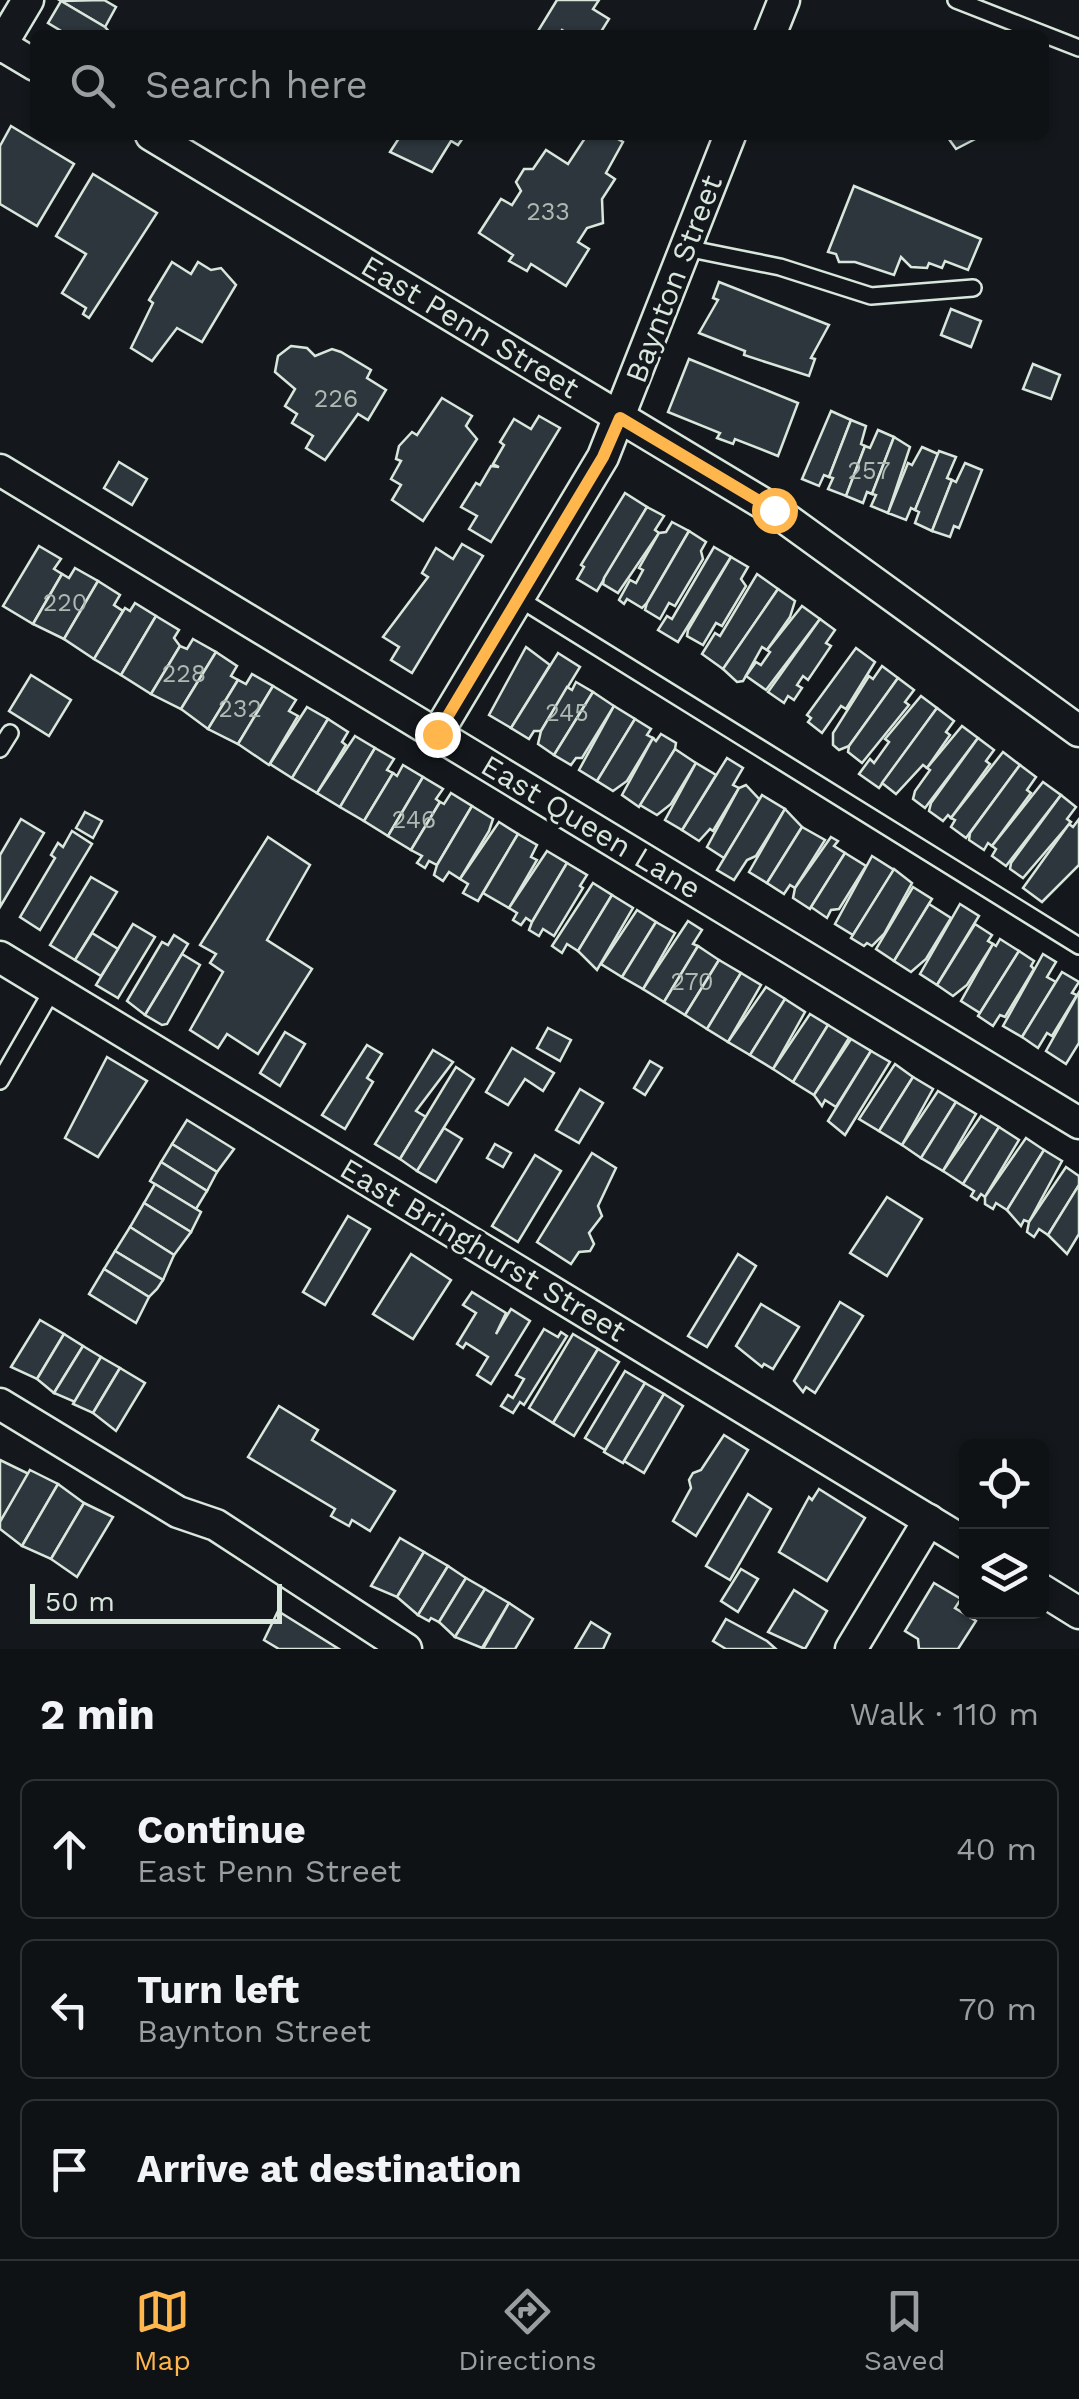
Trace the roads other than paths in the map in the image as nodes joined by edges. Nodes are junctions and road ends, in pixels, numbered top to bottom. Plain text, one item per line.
1 (28, 0) edge
2 (784, 0) edge
3 (956, 0) edge
4 (772, 30) edge
5 (1033, 30) edge
6 (1049, 36) edge
7 (0, 45) edge
8 (1079, 48) edge
9 (30, 62) edge
10 (160, 140) edge
11 (728, 140) edge
12 (686, 248) junction
13 (973, 288) dead end
14 (620, 418) junction
15 (0, 470) edge
16 (518, 598) junction
17 (1079, 731) edge
18 (10, 733) dead end
19 (437, 734) junction
20 (0, 749) edge
21 (1079, 946) edge
22 (0, 957) edge
23 (53, 989) junction
24 (0, 1081) edge
25 (1079, 1123) edge
26 (0, 1404) edge
27 (930, 1520) junction
28 (959, 1539) edge
29 (1049, 1594) edge
30 (1079, 1613) edge
31 (406, 1649) edge
32 (851, 1649) edge

1 - 7 street
2 - 4 street
3 - 5 lane
6 - 8 lane
7 - 9 street
10 - 14 street, East Penn Street
11 - 12 street, Baynton Street
12 - 13 lane
12 - 14 street, Baynton Street
14 - 16 street, Baynton Street
14 - 17 street, East Penn Street
15 - 19 street, East Queen Lane
16 - 19 street, Baynton Street
16 - 21 lane
18 - 20 lane
19 - 25 street, East Queen Lane
22 - 23 street, East Bringhurst Street
23 - 24 lane
23 - 27 street, East Bringhurst Street
26 - 31 street
27 - 28 street, East Bringhurst Street
27 - 32 street
29 - 30 street

